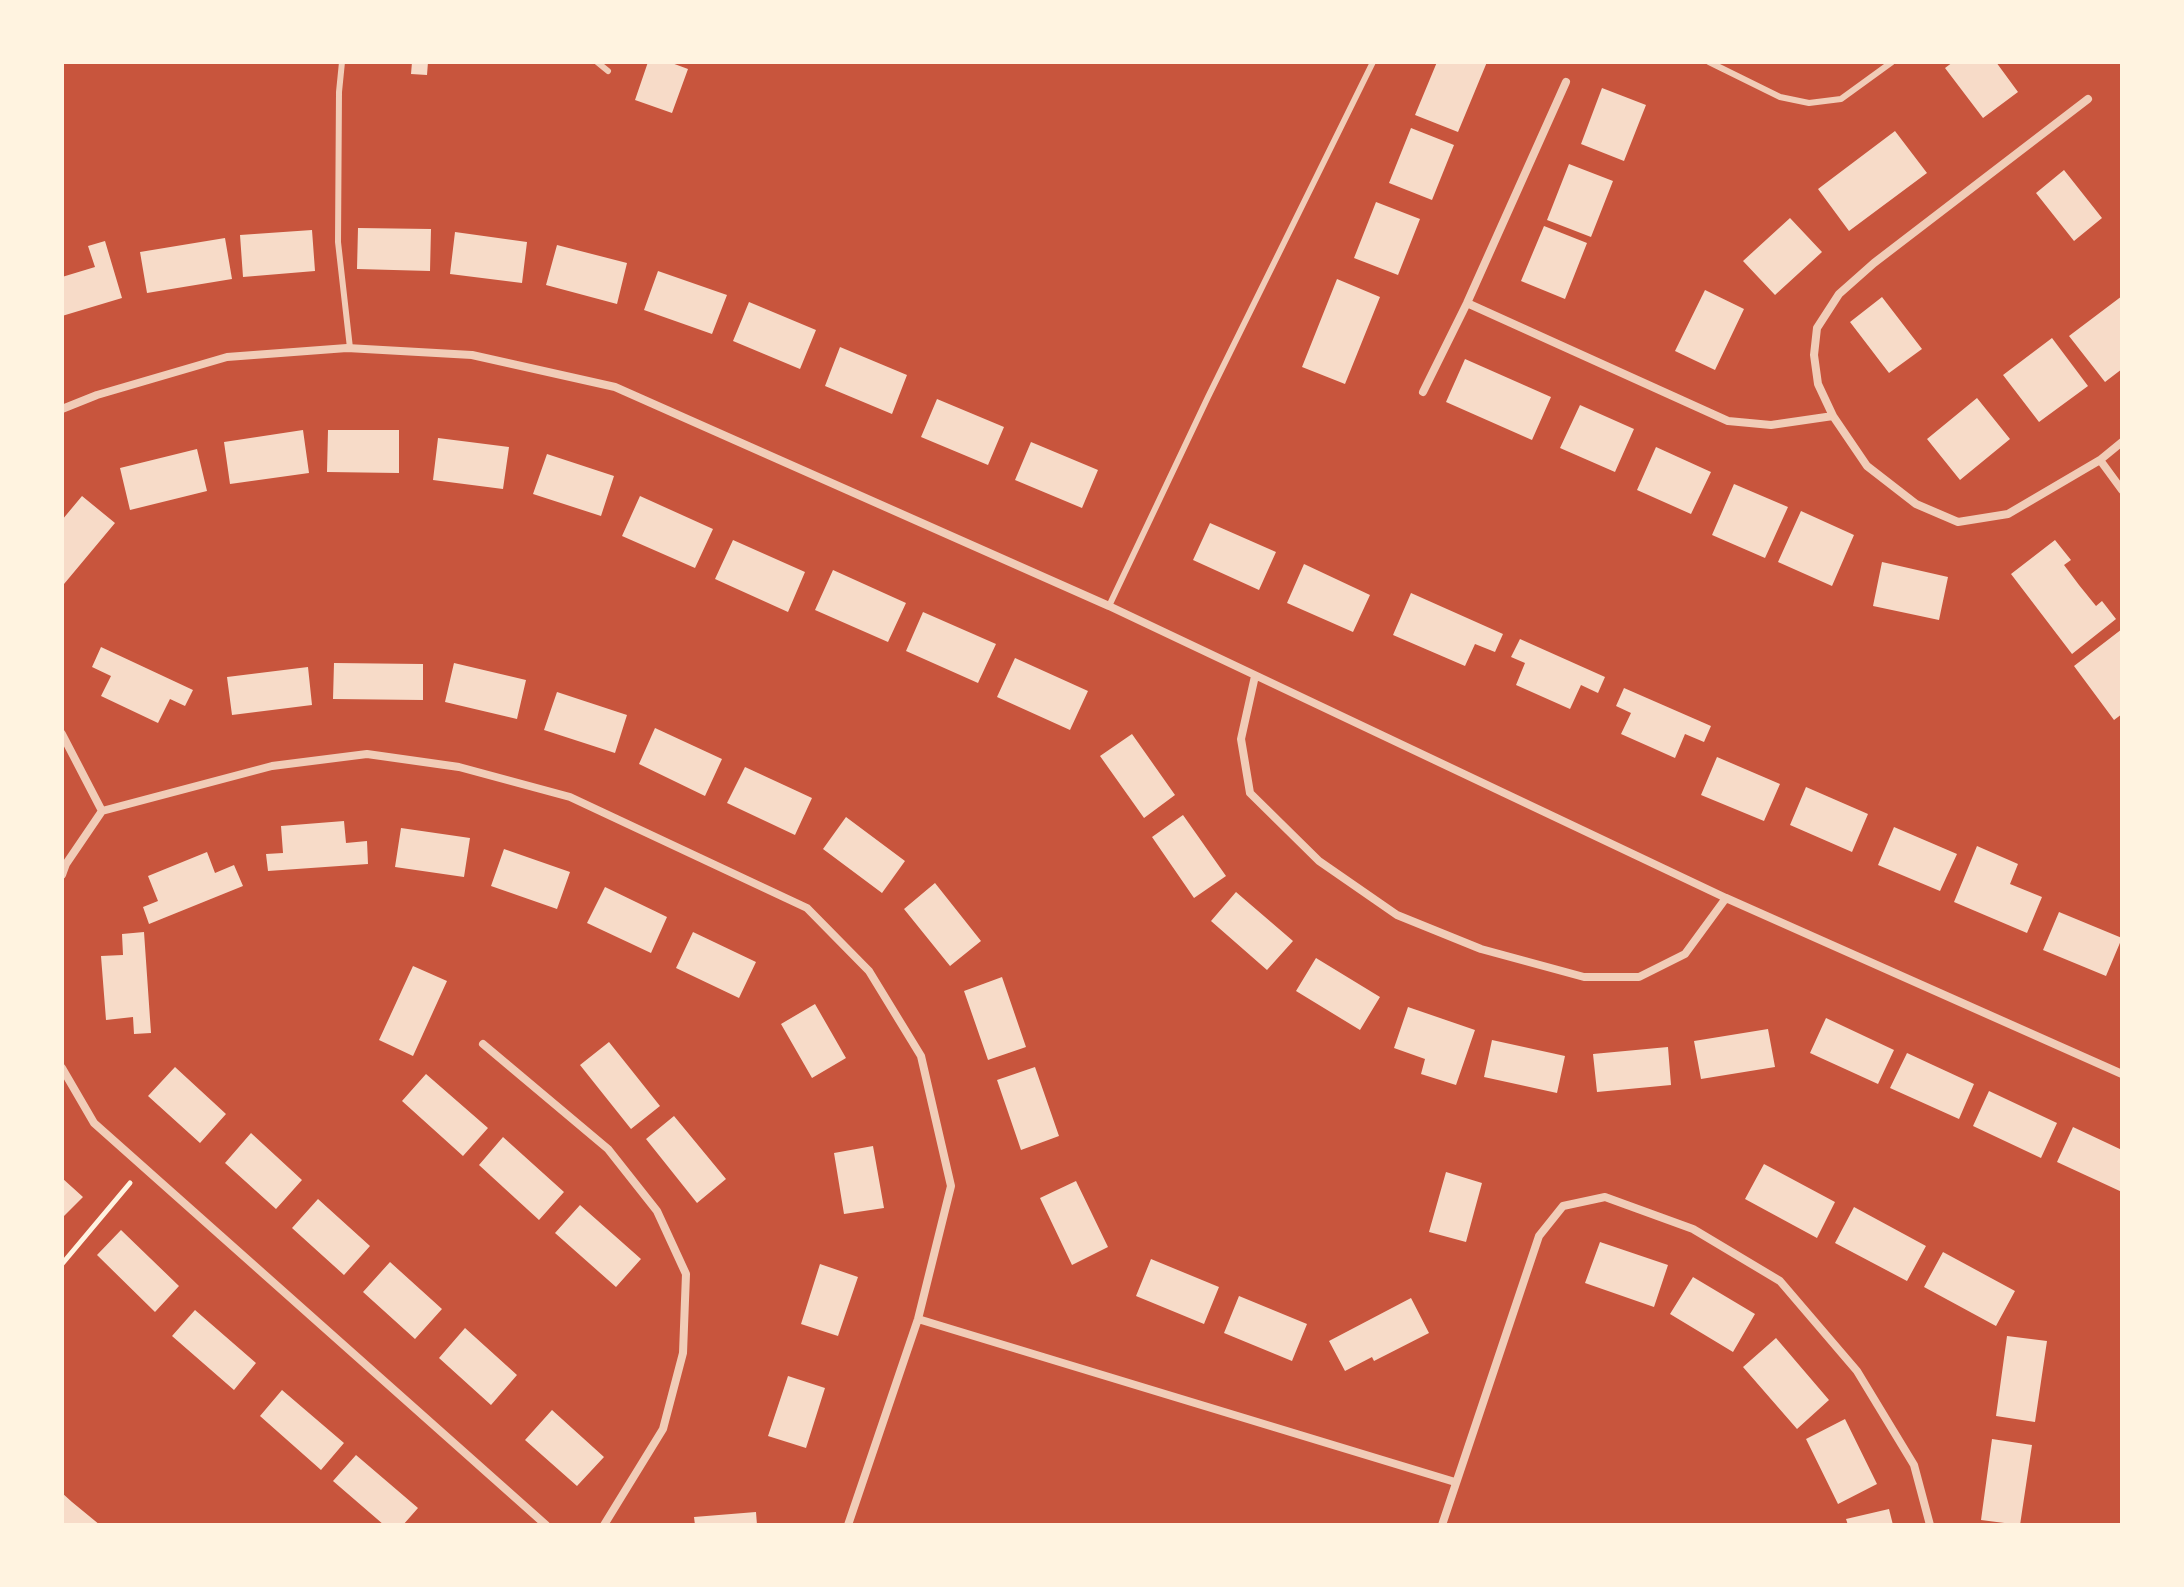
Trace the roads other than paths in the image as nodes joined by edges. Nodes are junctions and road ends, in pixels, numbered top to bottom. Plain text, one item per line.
1 (342, 62) edge
2 (597, 62) edge
3 (1373, 62) edge
4 (1709, 62) edge
5 (1892, 62) edge
6 (608, 71) dead end
7 (1566, 82) dead end
8 (2088, 99) dead end
9 (1467, 303) junction
10 (350, 348) junction
11 (1423, 392) dead end
12 (62, 409) edge
13 (1833, 416) junction
14 (2122, 442) edge
15 (2100, 460) junction
16 (2122, 490) edge
17 (1109, 606) junction
18 (1255, 676) junction
19 (62, 734) edge
20 (102, 811) junction
21 (62, 875) edge
22 (1726, 898) junction
23 (483, 1044) dead end
24 (62, 1068) edge
25 (2122, 1074) edge
26 (918, 1319) junction
27 (1455, 1482) junction
28 (546, 1525) edge
29 (604, 1525) edge
30 (848, 1525) edge
31 (1442, 1525) edge
32 (1930, 1525) edge

1 - 10 lane
2 - 6 lane
3 - 17 lane
4 - 5 lane
7 - 9 street
8 - 13 street
9 - 11 street
9 - 13 street
10 - 12 street
10 - 17 street
13 - 15 street
14 - 15 street
15 - 16 street
17 - 18 street
18 - 22 street
18 - 22 street
19 - 20 street
20 - 21 street
20 - 26 street
22 - 25 street
23 - 29 street
24 - 28 street
26 - 27 street
26 - 30 street
27 - 31 street
27 - 32 street

